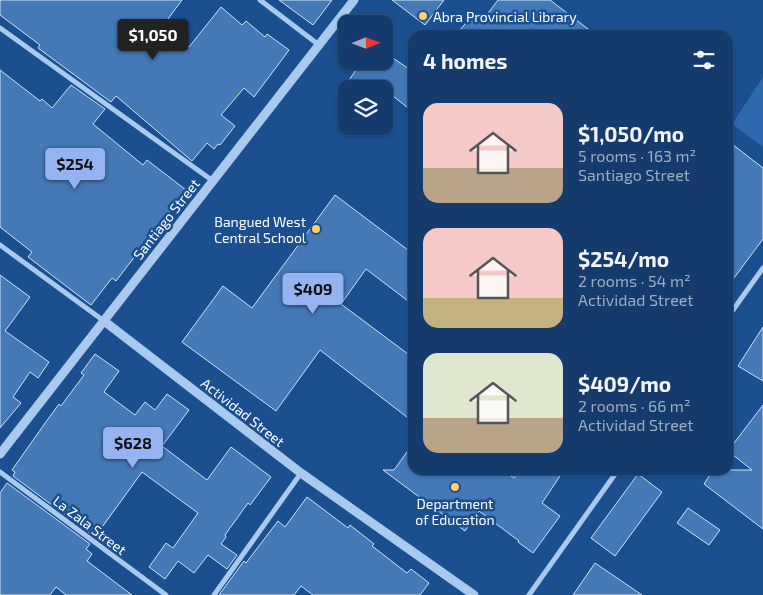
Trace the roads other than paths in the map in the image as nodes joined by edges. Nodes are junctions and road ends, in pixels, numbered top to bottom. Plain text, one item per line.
1 (260, 0) edge
2 (354, 0) edge
3 (0, 28) edge
4 (319, 45) junction
5 (213, 181) junction
6 (0, 245) edge
7 (763, 268) edge
8 (733, 311) edge
9 (104, 321) junction
10 (0, 454) edge
11 (0, 472) edge
12 (301, 473) junction
13 (614, 475) edge
14 (166, 595) edge
15 (214, 595) edge
16 (474, 595) edge
17 (529, 595) edge

1 - 4 street
2 - 4 street, Santiago Street
3 - 5 street
4 - 5 street, Santiago Street
5 - 9 street, Santiago Street
6 - 9 street, Actividad Street
7 - 8 street
9 - 10 street, Santiago Street
9 - 12 street, Actividad Street
11 - 14 street, La Zala Street
12 - 15 street
12 - 16 street, Actividad Street
13 - 17 street

